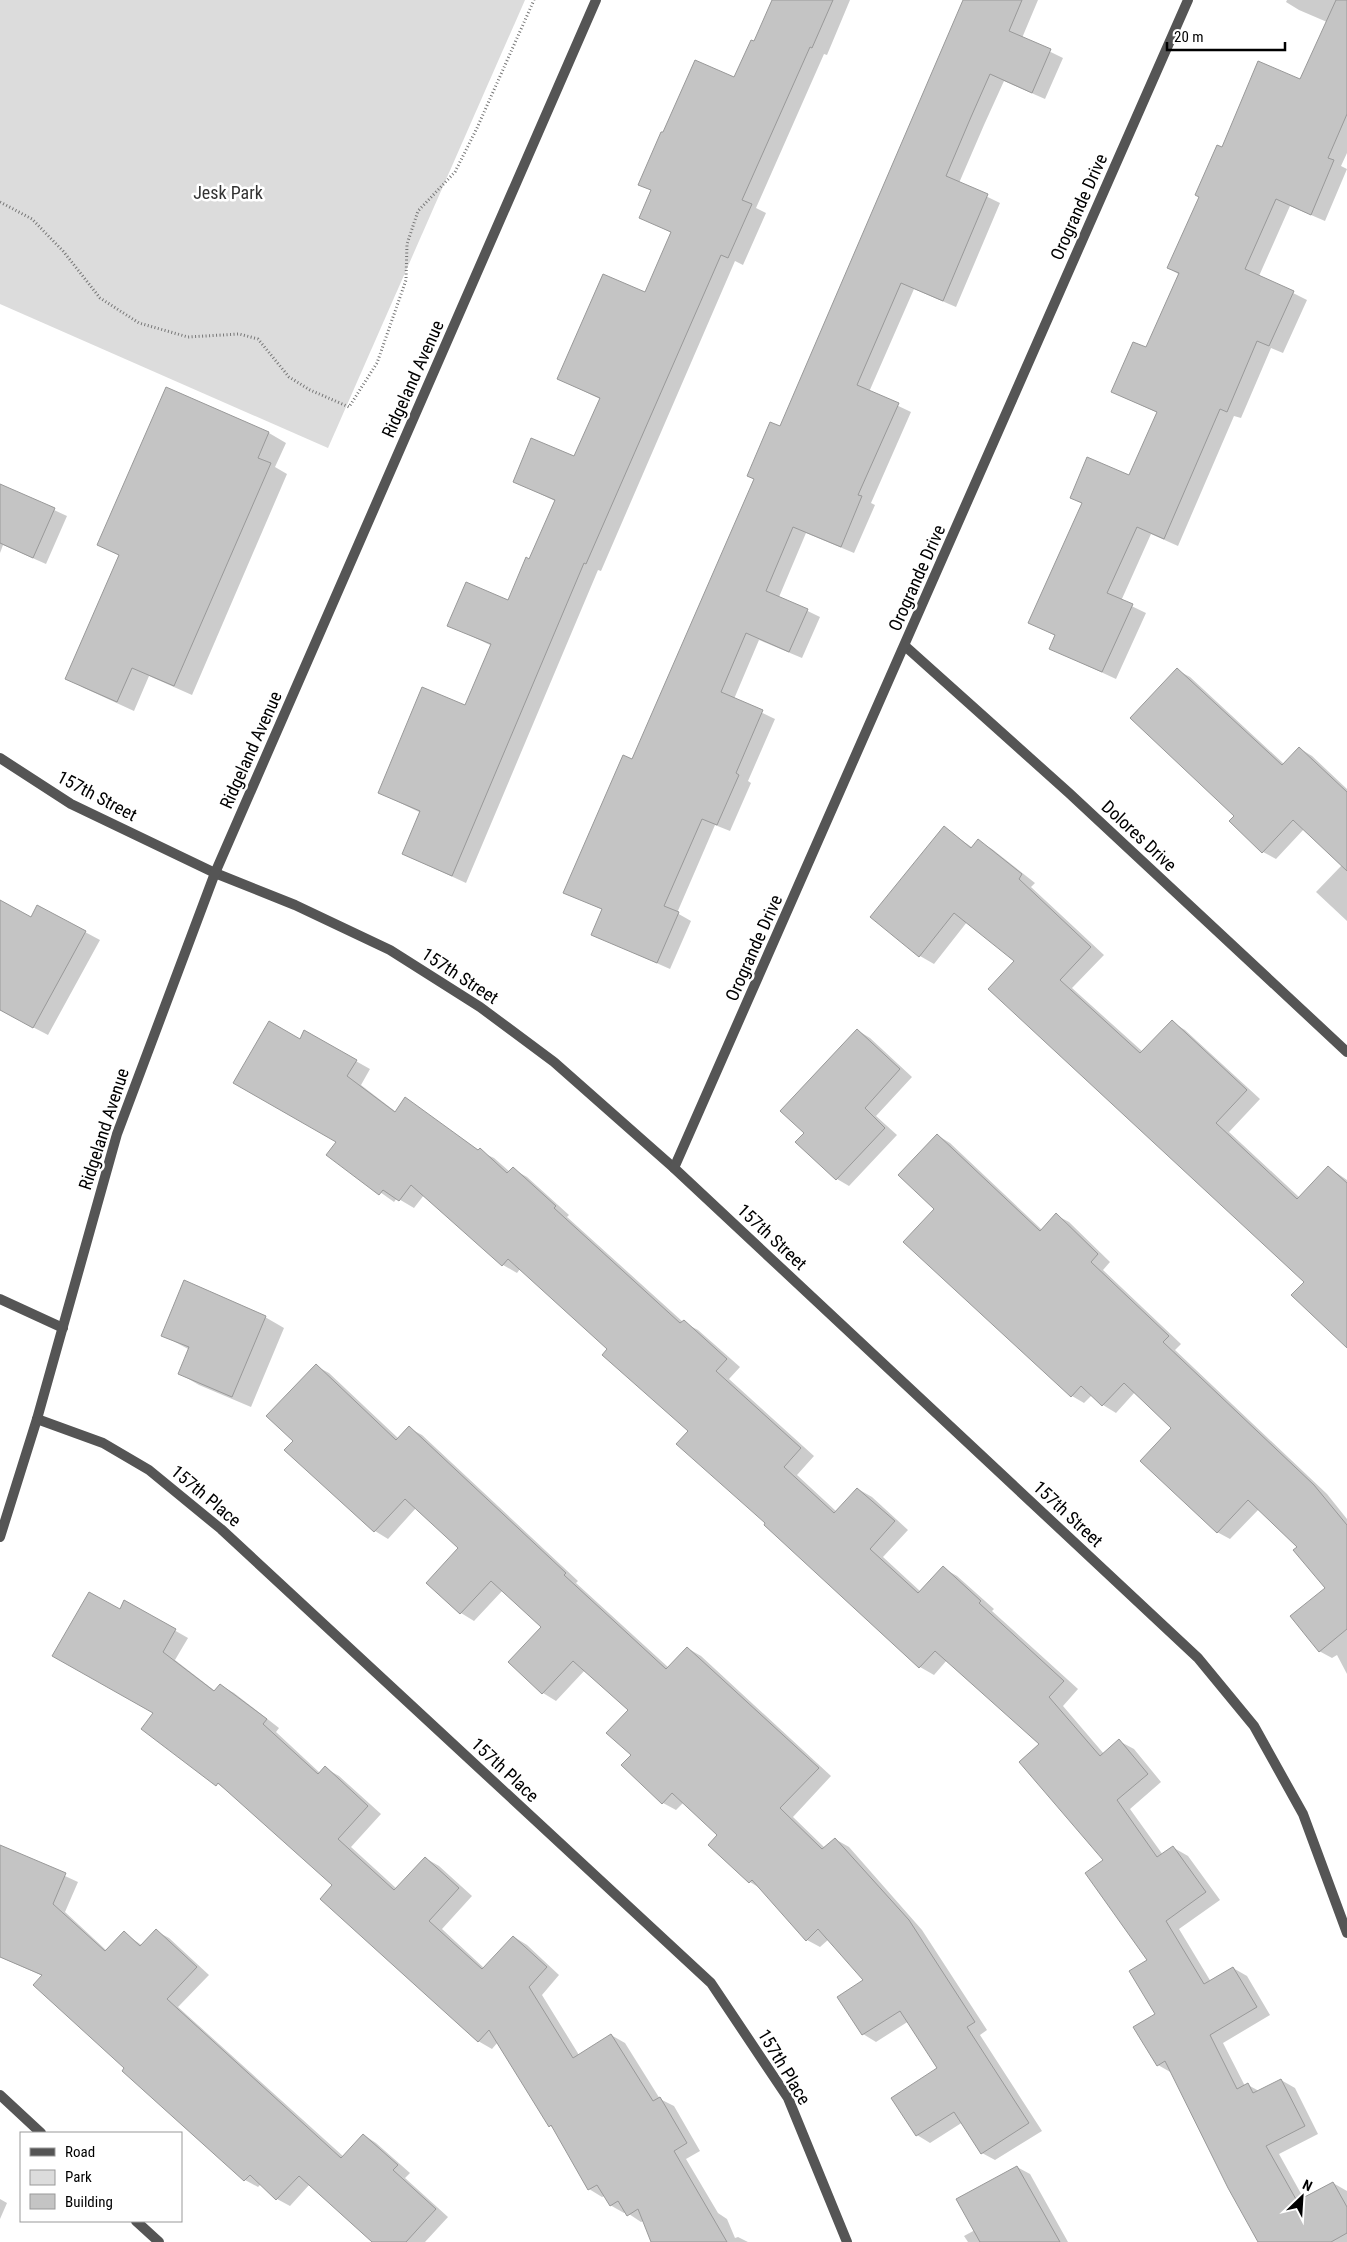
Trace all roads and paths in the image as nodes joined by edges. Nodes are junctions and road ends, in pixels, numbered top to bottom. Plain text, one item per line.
1 (534, 0) edge
2 (596, 0) edge
3 (1188, 0) edge
4 (0, 202) edge
5 (905, 646) junction
6 (0, 758) edge
7 (216, 873) junction
8 (1347, 1052) edge
9 (674, 1168) junction
10 (0, 1299) edge
11 (63, 1328) junction
12 (37, 1419) junction
13 (0, 1537) edge
14 (1347, 1933) edge
15 (0, 2095) edge
16 (40, 2132) edge
17 (137, 2222) edge
18 (158, 2242) edge
19 (847, 2242) edge

1 - 4 path
2 - 7 street, Ridgeland Avenue
3 - 5 street, Orogrande Drive
5 - 8 street, Dolores Drive
5 - 9 street, Orogrande Drive
6 - 7 street, 157th Street
7 - 9 street, 157th Street
7 - 11 street, Ridgeland Avenue
9 - 14 street, 157th Street
10 - 11 street
11 - 12 street, Ridgeland Avenue
12 - 13 street, Ridgeland Avenue
12 - 19 street, 157th Place
15 - 16 street
17 - 18 street

